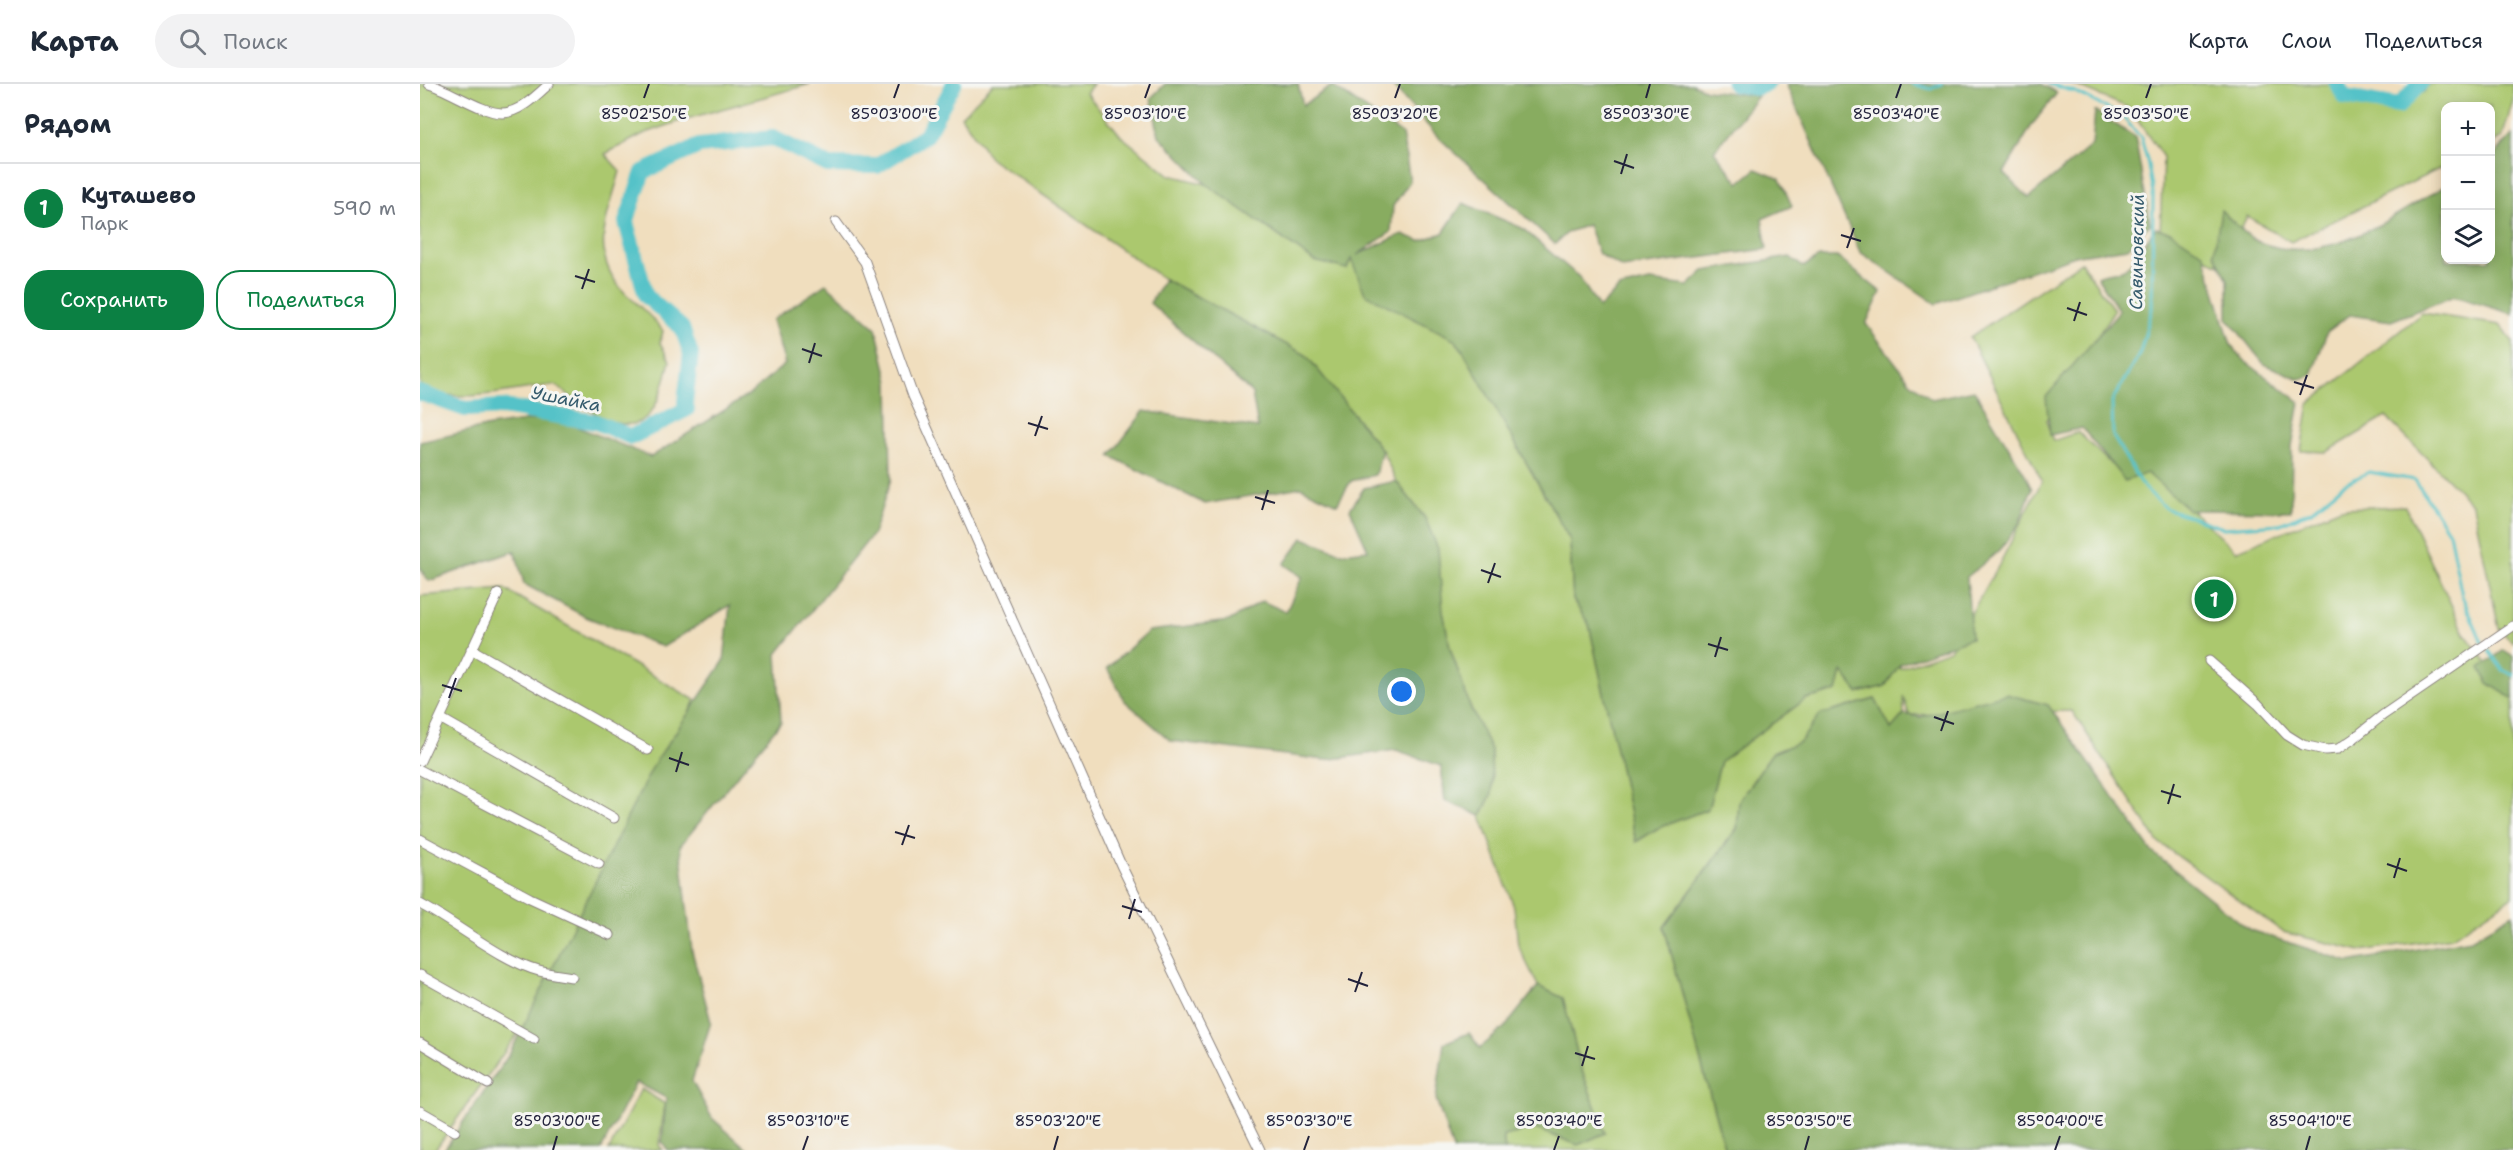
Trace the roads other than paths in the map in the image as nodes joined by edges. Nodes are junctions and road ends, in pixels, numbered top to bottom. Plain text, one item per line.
1 (429, 84) edge
2 (549, 84) edge
3 (836, 222) dead end
4 (498, 594) dead end
5 (2513, 626) edge
6 (471, 649) junction
7 (2209, 661) dead end
8 (440, 718) junction
9 (648, 750) dead end
10 (420, 761) edge
11 (420, 770) edge
12 (614, 819) dead end
13 (420, 838) edge
14 (599, 864) dead end
15 (420, 904) edge
16 (610, 935) dead end
17 (420, 975) edge
18 (572, 976) dead end
19 (534, 1039) dead end
20 (420, 1043) edge
21 (488, 1084) dead end
22 (420, 1112) edge
23 (455, 1131) dead end
24 (1260, 1150) edge

1 - 2 street
3 - 24 street
4 - 6 street
5 - 7 street
6 - 8 street
6 - 9 street
8 - 10 street
8 - 12 street
11 - 14 street
13 - 16 street
15 - 18 street
17 - 19 street
20 - 21 street
22 - 23 street

